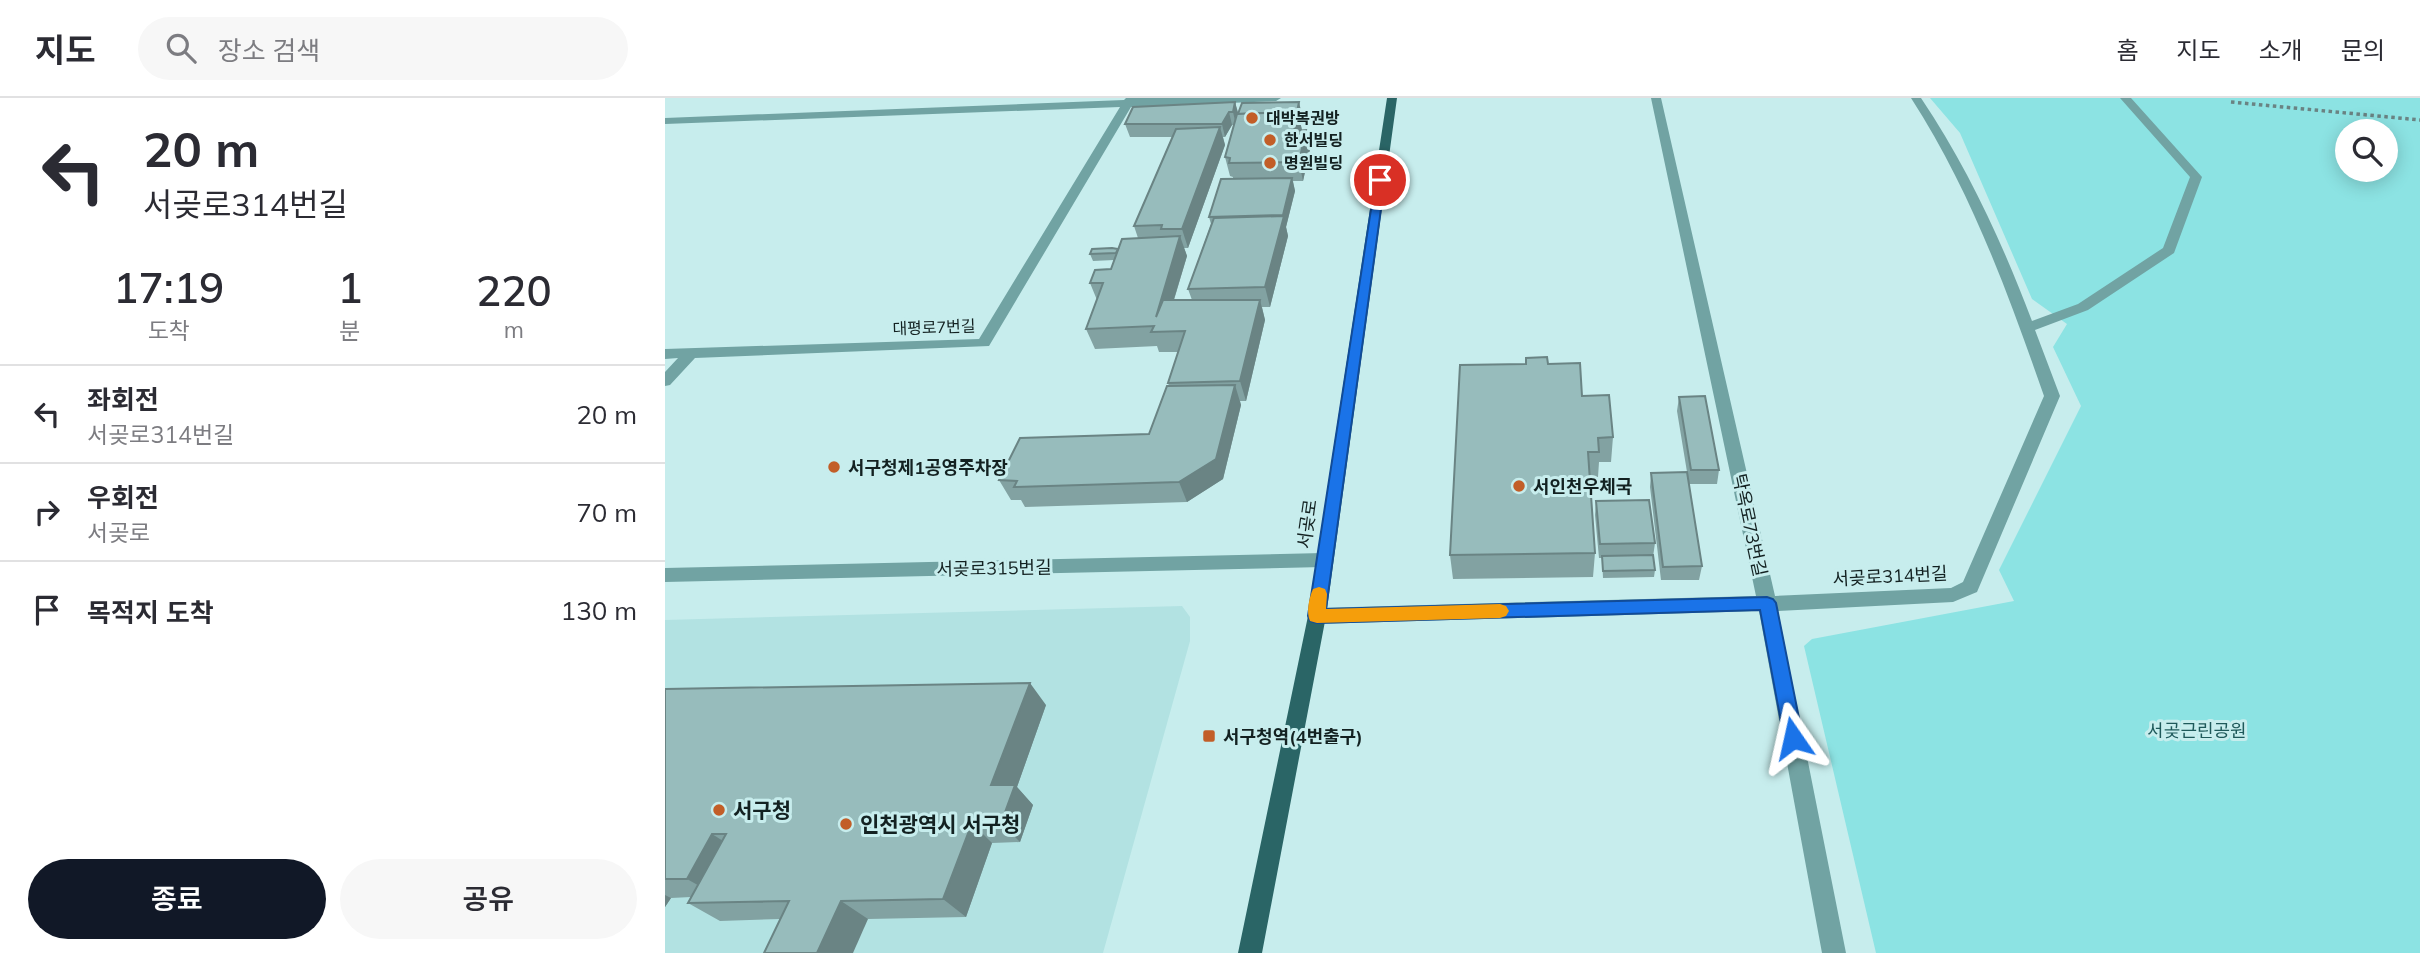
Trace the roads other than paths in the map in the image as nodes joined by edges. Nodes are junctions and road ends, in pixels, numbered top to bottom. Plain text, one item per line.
1 (946, 98) edge
2 (1276, 98) edge
3 (1392, 98) edge
4 (1656, 98) edge
5 (1916, 98) edge
6 (2125, 98) edge
7 (1130, 101) edge
8 (935, 111) junction
9 (665, 121) edge
10 (2026, 328) junction
11 (691, 353) junction
12 (665, 354) edge
13 (665, 382) edge
14 (1323, 560) junction
15 (665, 575) edge
16 (1767, 603) junction
17 (1317, 616) junction
18 (1250, 953) edge
19 (1834, 953) edge

1 - 8 street
2 - 7 street
3 - 14 main road, 서곶로
4 - 16 street, 탁옥로73번길
5 - 10 street, 서곶로314번길
6 - 10 street
7 - 8 street
7 - 11 street, 대평로7번길
8 - 9 street
10 - 16 street, 서곶로314번길
11 - 12 street
11 - 13 street
14 - 15 street, 서곶로315번길
14 - 17 main road, 서곶로
16 - 17 street, 서곶로314번길
16 - 19 street, 탁옥로73번길
17 - 18 main road, 서곶로

